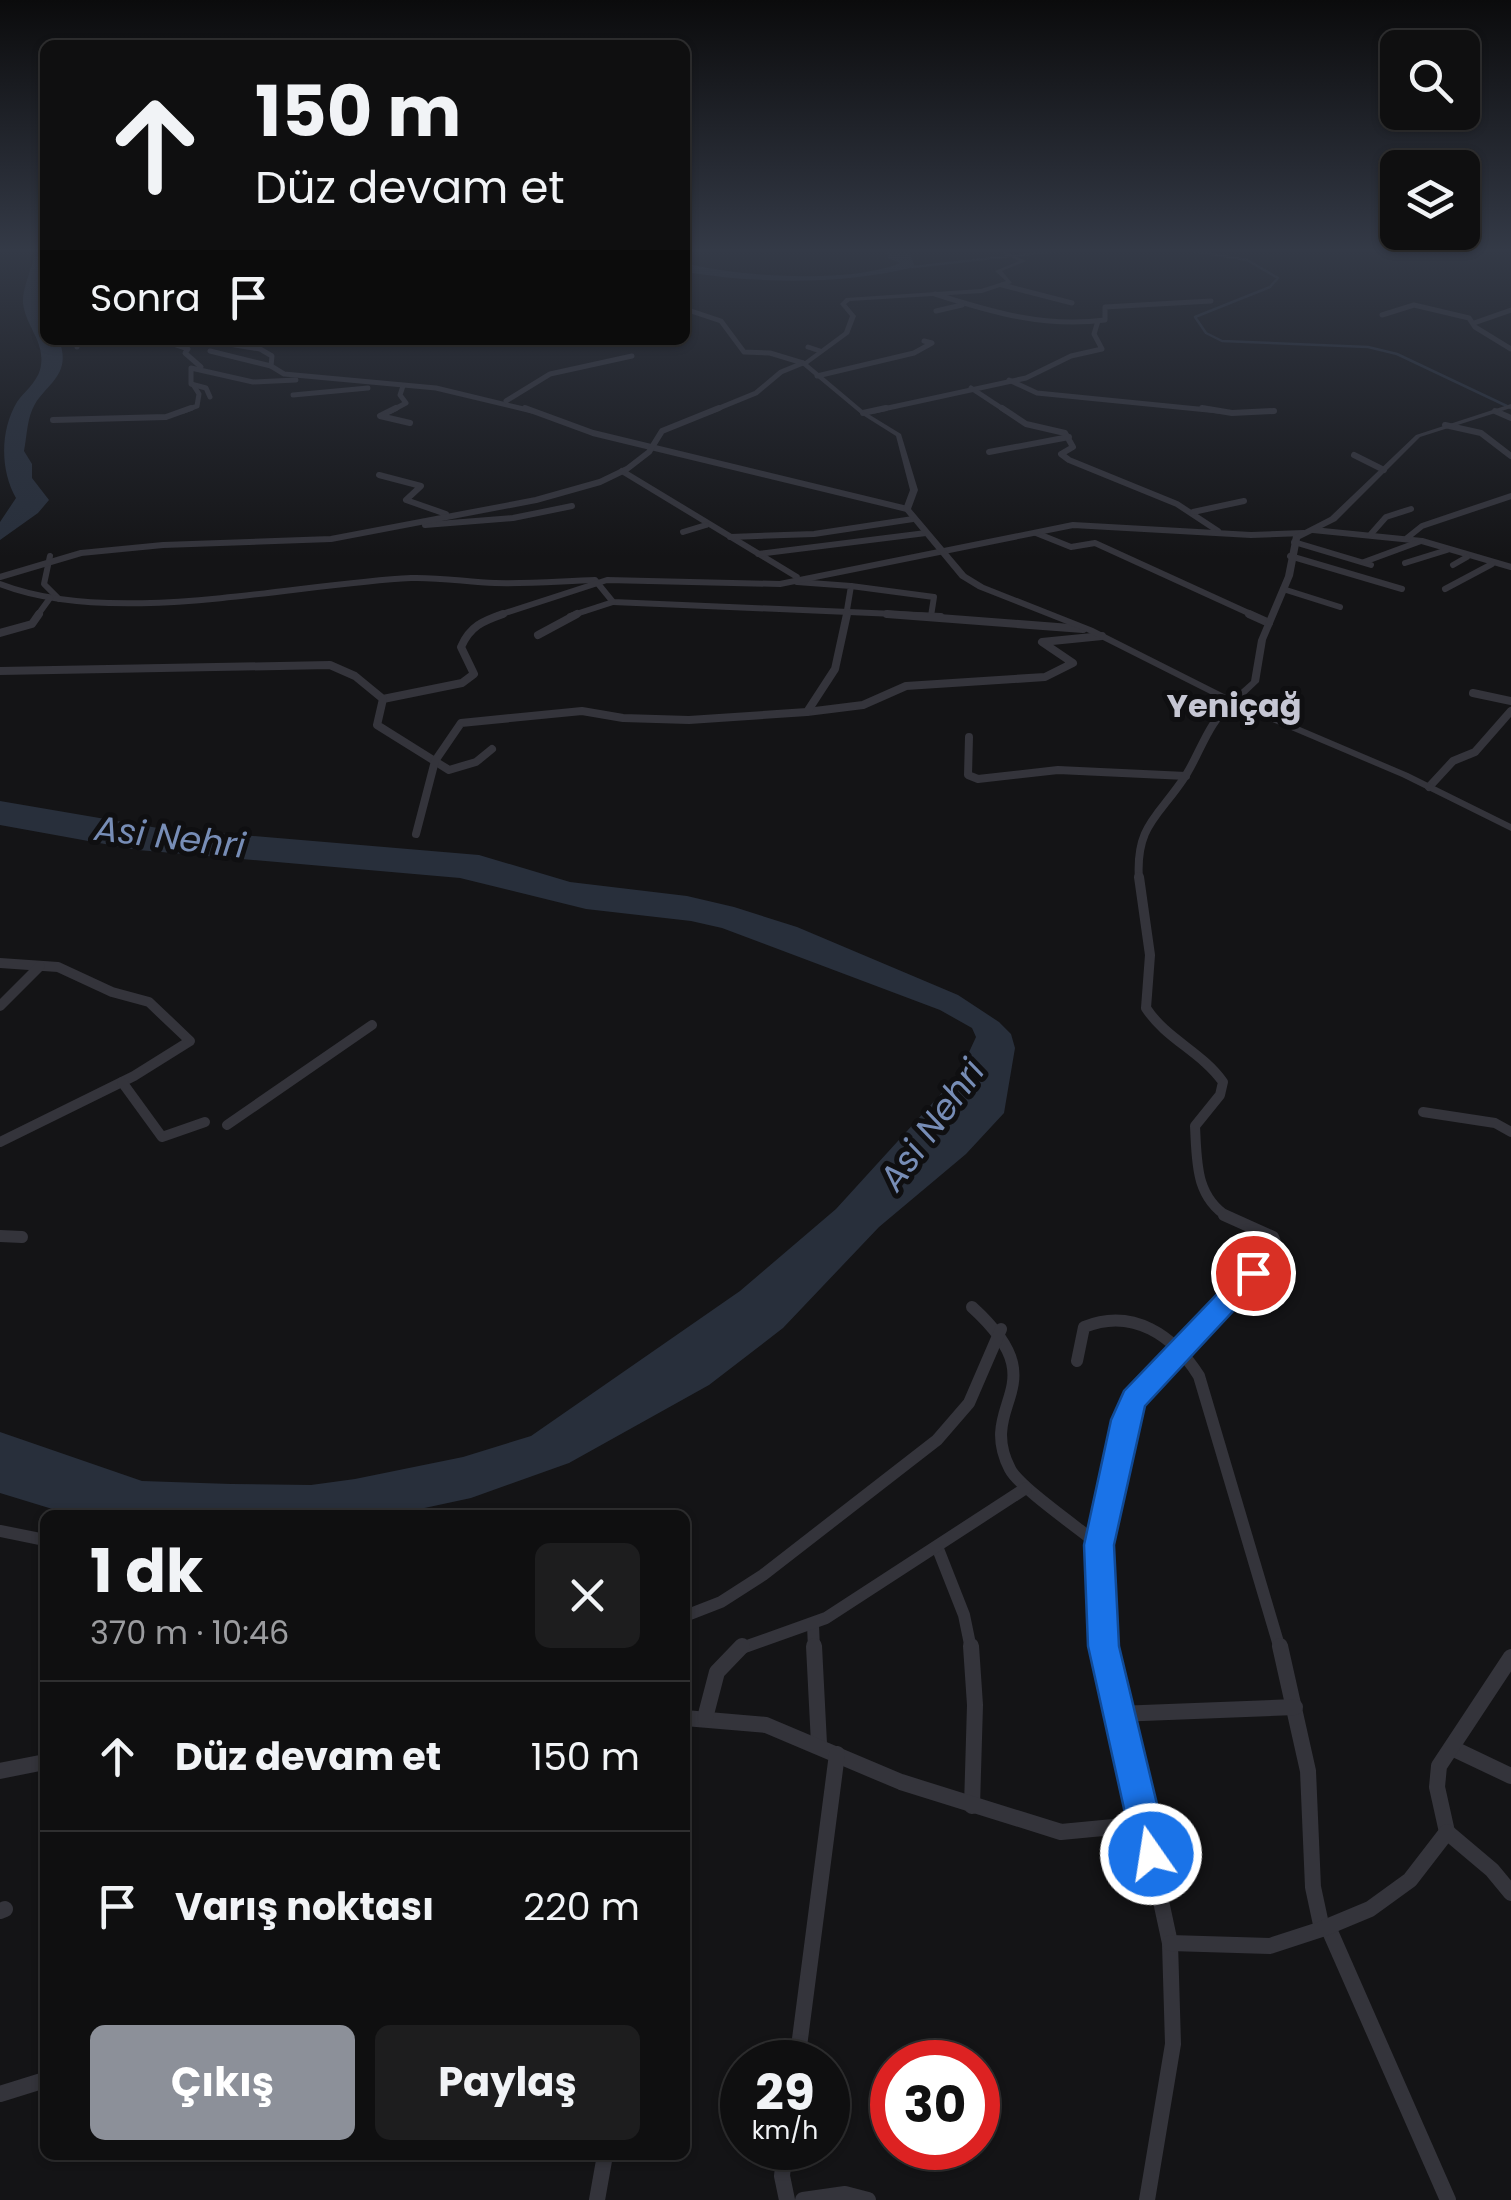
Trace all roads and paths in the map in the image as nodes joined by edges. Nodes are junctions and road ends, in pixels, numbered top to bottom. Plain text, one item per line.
1 (186, 352) edge
2 (216, 352) edge
3 (265, 352) edge
4 (744, 352) edge
5 (819, 352) edge
6 (916, 352) edge
7 (1090, 352) edge
8 (632, 356) dead end
9 (880, 360) junction
10 (804, 363) junction
11 (271, 366) junction
12 (902, 366) dead end
13 (201, 367) junction
14 (851, 368) junction
15 (876, 370) dead end
16 (817, 376) junction
17 (312, 378) junction
18 (1008, 380) junction
19 (383, 385) junction
20 (194, 386) junction
21 (403, 386) junction
22 (970, 388) junction
23 (293, 395) dead end
24 (210, 397) dead end
25 (506, 401) junction
26 (1511, 406) edge
27 (1498, 410) junction
28 (1274, 411) dead end
29 (863, 413) junction
30 (1511, 418) edge
31 (53, 420) dead end
32 (410, 423) dead end
33 (1445, 425) junction
34 (1070, 436) junction
35 (653, 448) junction
36 (989, 452) dead end
37 (1354, 455) dead end
38 (1511, 456) edge
39 (1384, 470) junction
40 (622, 471) junction
41 (379, 475) dead end
42 (1511, 496) edge
43 (1244, 502) dead end
44 (572, 506) dead end
45 (1411, 509) dead end
46 (908, 510) junction
47 (1192, 512) junction
48 (447, 514) junction
49 (913, 519) junction
50 (706, 525) junction
51 (402, 528) junction
52 (1308, 531) junction
53 (682, 532) dead end
54 (1219, 532) junction
55 (926, 533) junction
56 (1034, 533) junction
57 (1371, 534) junction
58 (727, 536) junction
59 (1407, 538) junction
60 (1422, 541) junction
61 (1294, 542) junction
62 (1448, 549) junction
63 (943, 551) junction
64 (758, 554) junction
65 (50, 556) junction
66 (1290, 556) junction
67 (1468, 556) junction
68 (1406, 563) dead end
69 (1491, 565) junction
70 (1453, 566) dead end
71 (1511, 571) edge
72 (0, 581) edge
73 (797, 582) junction
74 (598, 583) junction
75 (851, 586) junction
76 (1402, 589) dead end
77 (1282, 590) junction
78 (1445, 590) dead end
79 (55, 598) junction
80 (613, 602) junction
81 (1340, 607) dead end
82 (847, 611) junction
83 (931, 616) junction
84 (1269, 623) junction
85 (1044, 625) junction
86 (1083, 628) junction
87 (0, 633) edge
88 (538, 635) dead end
89 (1102, 636) junction
90 (1050, 641) junction
91 (0, 670) edge
92 (1473, 693) dead end
93 (383, 699) junction
94 (1511, 701) edge
95 (1234, 702) junction
96 (1511, 711) edge
97 (807, 712) junction
98 (969, 737) dead end
99 (492, 749) dead end
100 (432, 761) junction
101 (1186, 776) junction
102 (1429, 787) junction
103 (1511, 828) edge
104 (416, 834) dead end
105 (0, 963) edge
106 (40, 966) junction
107 (0, 1006) edge
108 (372, 1024) dead end
109 (122, 1082) junction
110 (1423, 1112) dead end
111 (206, 1122) dead end
112 (227, 1125) dead end
113 (1511, 1132) edge
114 (0, 1142) edge
115 (0, 1236) edge
116 (22, 1237) dead end
117 (972, 1307) dead end
118 (1001, 1329) junction
119 (1181, 1347) junction
120 (1077, 1361) dead end
121 (1026, 1488) junction
122 (0, 1531) edge
123 (40, 1539) edge
124 (1099, 1545) junction
125 (938, 1550) junction
126 (690, 1614) edge
127 (813, 1624) junction
128 (1511, 1657) edge
129 (1295, 1708) junction
130 (1116, 1714) junction
131 (690, 1718) edge
132 (705, 1718) junction
133 (819, 1744) junction
134 (1452, 1748) junction
135 (838, 1754) junction
136 (40, 1763) edge
137 (0, 1771) edge
138 (1511, 1776) edge
139 (972, 1806) junction
140 (1145, 1824) junction
141 (1447, 1832) junction
142 (1511, 1893) edge
143 (1325, 1928) junction
144 (1170, 1944) junction
145 (800, 2040) edge
146 (40, 2082) edge
147 (0, 2094) edge
148 (604, 2160) edge
149 (783, 2170) edge
150 (597, 2200) edge
151 (787, 2200) edge
152 (803, 2200) edge
153 (868, 2200) edge
154 (1147, 2200) edge
155 (1448, 2200) edge

1 - 13 street
2 - 11 street
3 - 11 street
4 - 10 street
5 - 10 street
6 - 9 street
7 - 18 street
8 - 25 street
9 - 12 street
9 - 14 street
10 - 16 street
10 - 35 street
11 - 17 street
13 - 17 street
13 - 20 street
14 - 15 street
14 - 16 street
16 - 29 street
17 - 19 street
18 - 22 street
18 - 28 street
19 - 21 street
19 - 23 street
20 - 24 street
20 - 31 street
21 - 25 street
21 - 32 street
22 - 29 street
22 - 34 street
25 - 35 street
26 - 27 street
27 - 30 street
27 - 33 street
29 - 46 street
33 - 38 street
33 - 39 street
34 - 36 street
34 - 47 street
35 - 40 street
35 - 46 street
37 - 39 street
39 - 52 street
40 - 48 street
40 - 50 street
41 - 48 street
42 - 59 street
43 - 47 street
44 - 51 street
45 - 57 street
46 - 49 street
47 - 54 street
48 - 51 street
49 - 55 street
49 - 58 street
50 - 53 street
50 - 58 street
51 - 65 street
52 - 54 street
52 - 57 street
52 - 61 street
54 - 56 street
55 - 63 street
55 - 64 street
56 - 63 street
56 - 84 street
57 - 59 street
58 - 64 street
59 - 60 street
60 - 61 street
60 - 62 street
61 - 66 street
62 - 67 street
62 - 68 street
63 - 73 street
63 - 86 street
64 - 73 street
65 - 72 street
65 - 79 street
66 - 76 street
66 - 77 street
67 - 69 street
67 - 70 street
69 - 71 street
69 - 78 street
72 - 79 street
73 - 74 street
73 - 75 street
74 - 79 street
74 - 80 street
74 - 93 street
75 - 82 street
75 - 83 street
77 - 81 street
77 - 84 street
79 - 87 street
80 - 82 street
80 - 88 street
82 - 83 street
82 - 97 street
83 - 85 street
84 - 95 street
85 - 86 street
85 - 90 street
86 - 89 street
89 - 90 street
89 - 95 street
90 - 97 street
91 - 93 street
92 - 94 street
93 - 100 street
95 - 101 street
95 - 102 street
96 - 102 street
97 - 100 street
98 - 101 street
99 - 100 street
100 - 104 street
101 - 119 street
102 - 103 street
105 - 106 street
106 - 107 street
106 - 109 street
108 - 112 street
109 - 111 street
109 - 114 street
110 - 113 street
115 - 116 street
117 - 118 street
118 - 121 street
118 - 126 street
119 - 120 street
119 - 124 street
119 - 129 street
121 - 124 street
121 - 125 street
122 - 123 street
124 - 130 street
125 - 127 street
125 - 139 street
127 - 132 street
127 - 133 street
128 - 134 street
129 - 130 street
129 - 143 street
130 - 140 street
131 - 132 street
132 - 133 street
133 - 135 street
134 - 138 street
134 - 141 street
135 - 139 street
135 - 145 street
136 - 137 street
139 - 140 street
140 - 144 street
141 - 142 street
141 - 143 street
143 - 144 street
143 - 155 street
144 - 154 street
146 - 147 street
148 - 150 street
149 - 151 street
152 - 153 street

